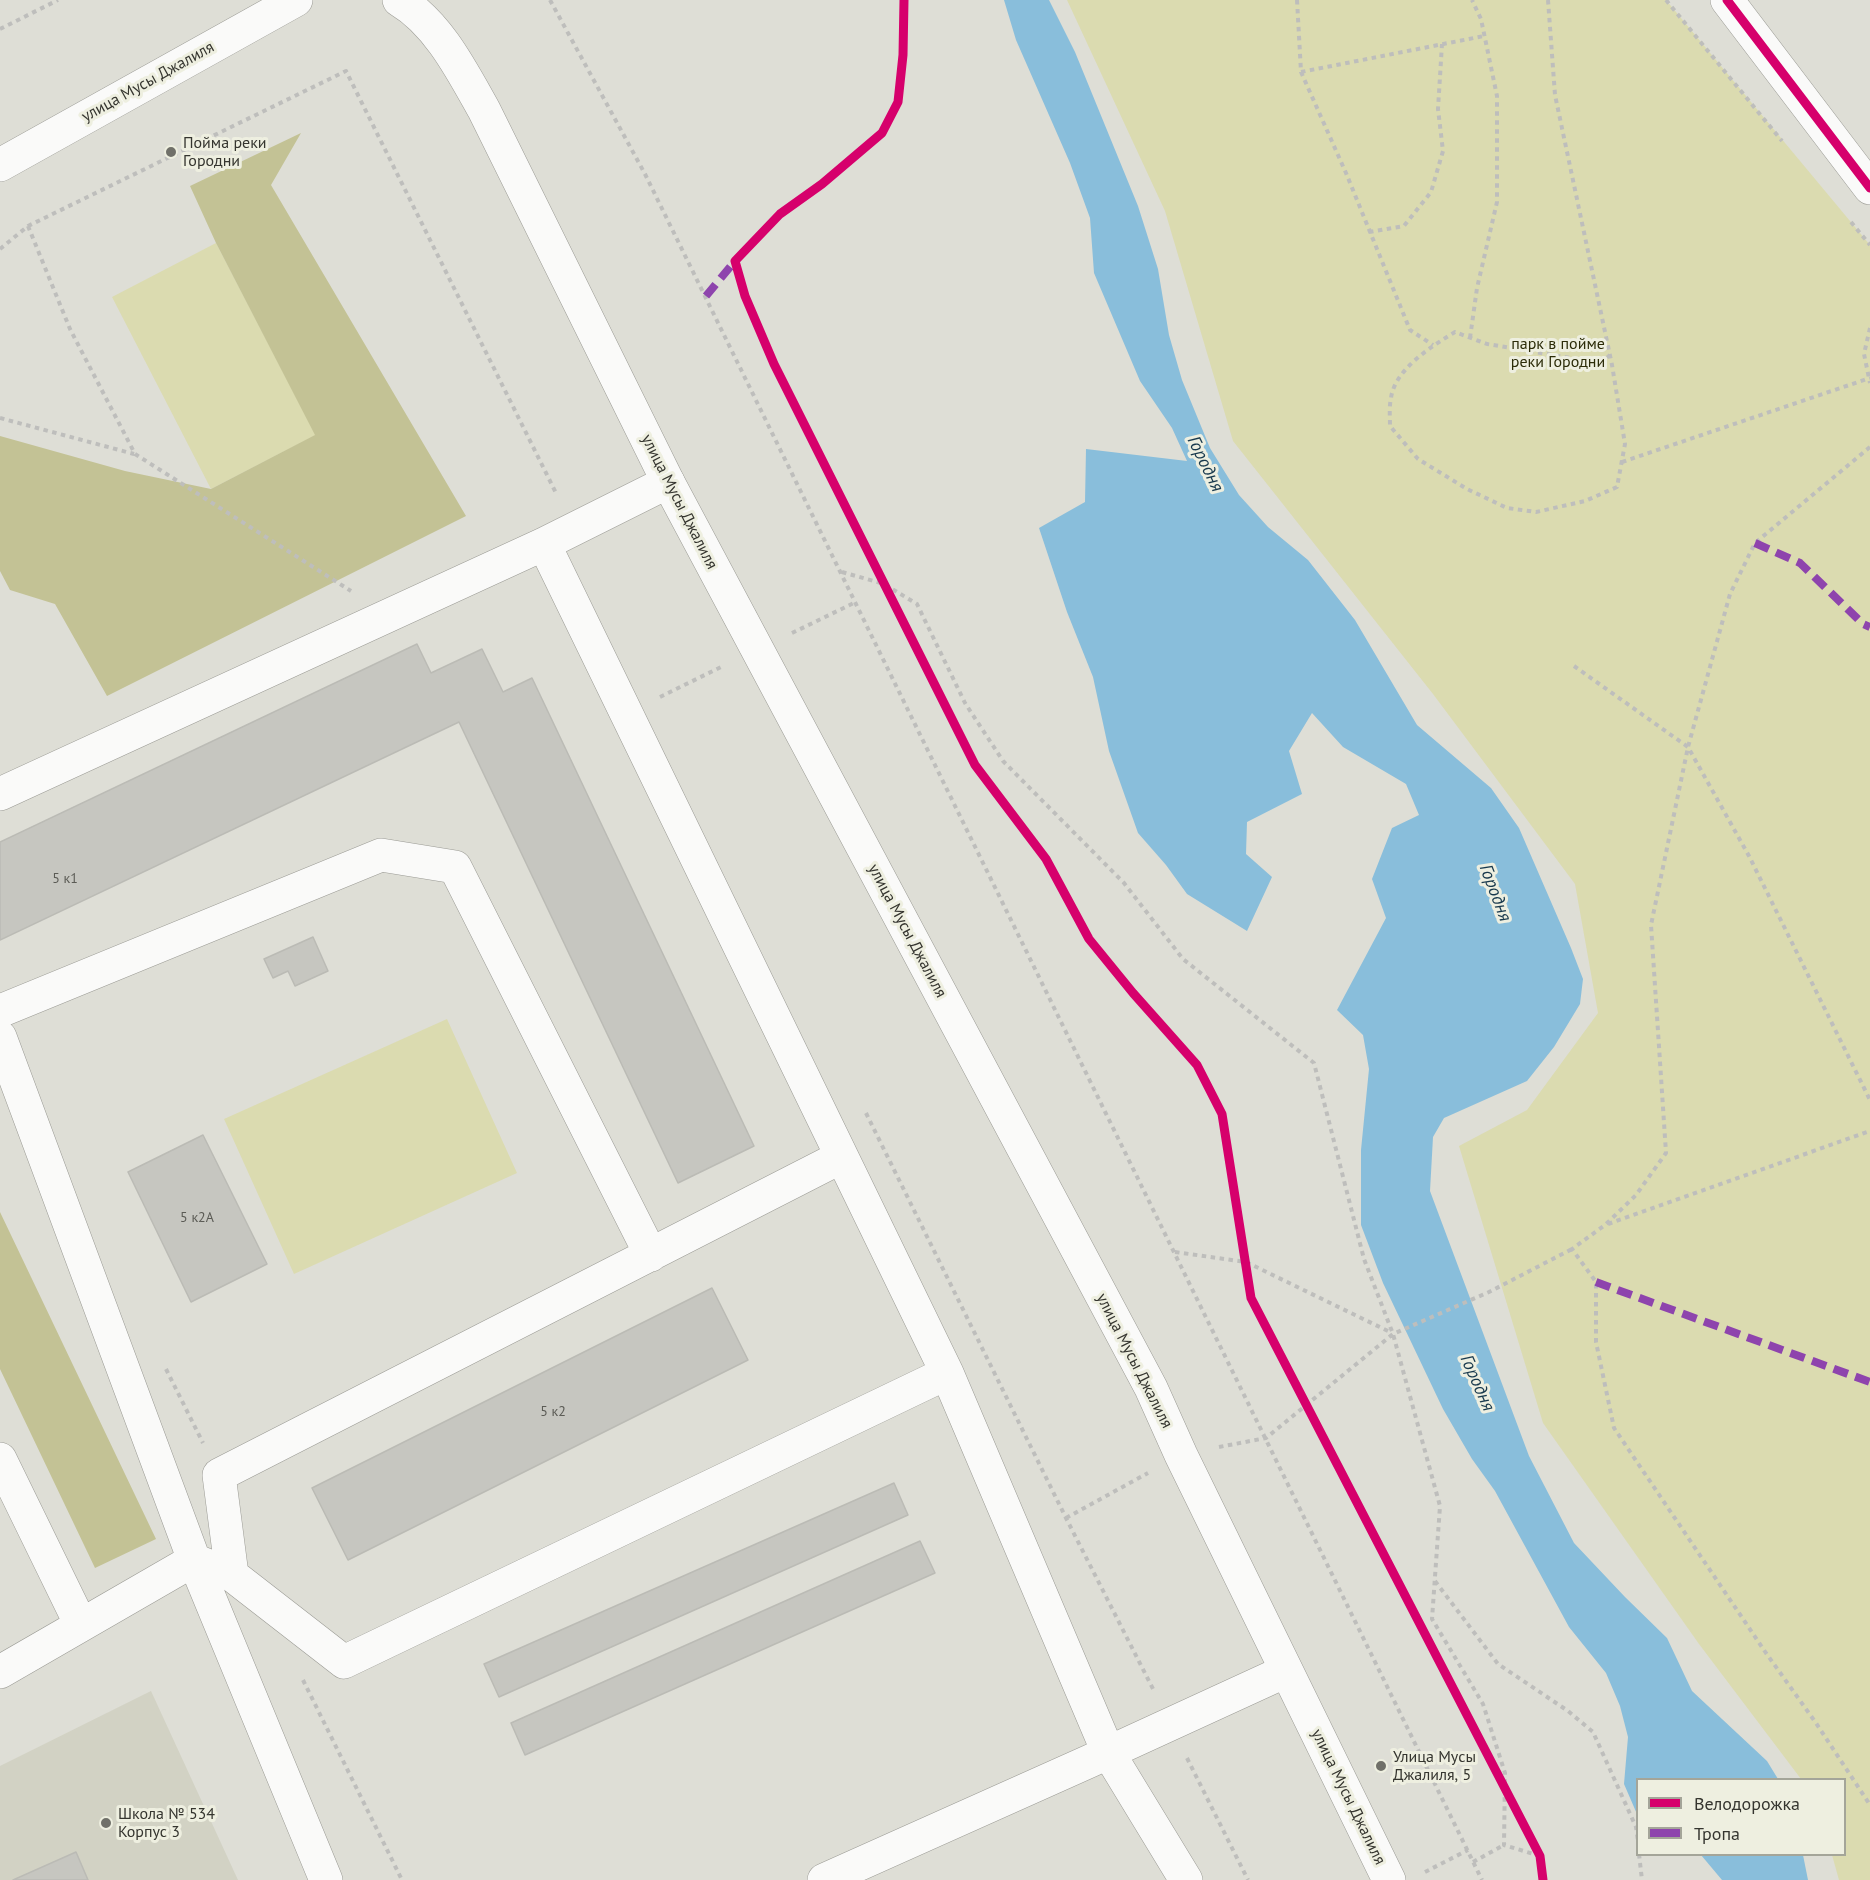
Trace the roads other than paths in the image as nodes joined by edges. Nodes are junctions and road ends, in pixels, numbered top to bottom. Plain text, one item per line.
1 (296, 0) edge
2 (399, 0) edge
3 (1727, 0) edge
4 (0, 165) edge
5 (1870, 188) edge
6 (668, 482) junction
7 (544, 544) junction
8 (0, 794) edge
9 (0, 1011) edge
10 (0, 1037) edge
11 (841, 1157) junction
12 (651, 1255) junction
13 (947, 1373) junction
14 (0, 1459) edge
15 (194, 1560) junction
16 (232, 1575) junction
17 (81, 1625) junction
18 (1286, 1671) junction
19 (0, 1672) edge
20 (1108, 1752) junction
21 (1403, 1877) edge
22 (326, 1880) edge
23 (824, 1880) edge
24 (1186, 1880) edge

1 - 4 main road, улица Мусы Джалиля
2 - 6 main road, улица Мусы Джалиля
3 - 5 main road
6 - 7 main road
6 - 18 main road, улица Мусы Джалиля
7 - 8 main road
7 - 11 main road
9 - 12 main road
10 - 15 main road
11 - 12 main road
11 - 13 main road
12 - 16 main road
13 - 16 main road
13 - 20 main road
14 - 17 main road
15 - 16 main road
15 - 17 main road
15 - 22 main road
17 - 19 main road
18 - 20 main road
18 - 21 main road, улица Мусы Джалиля
20 - 23 main road
20 - 24 main road

